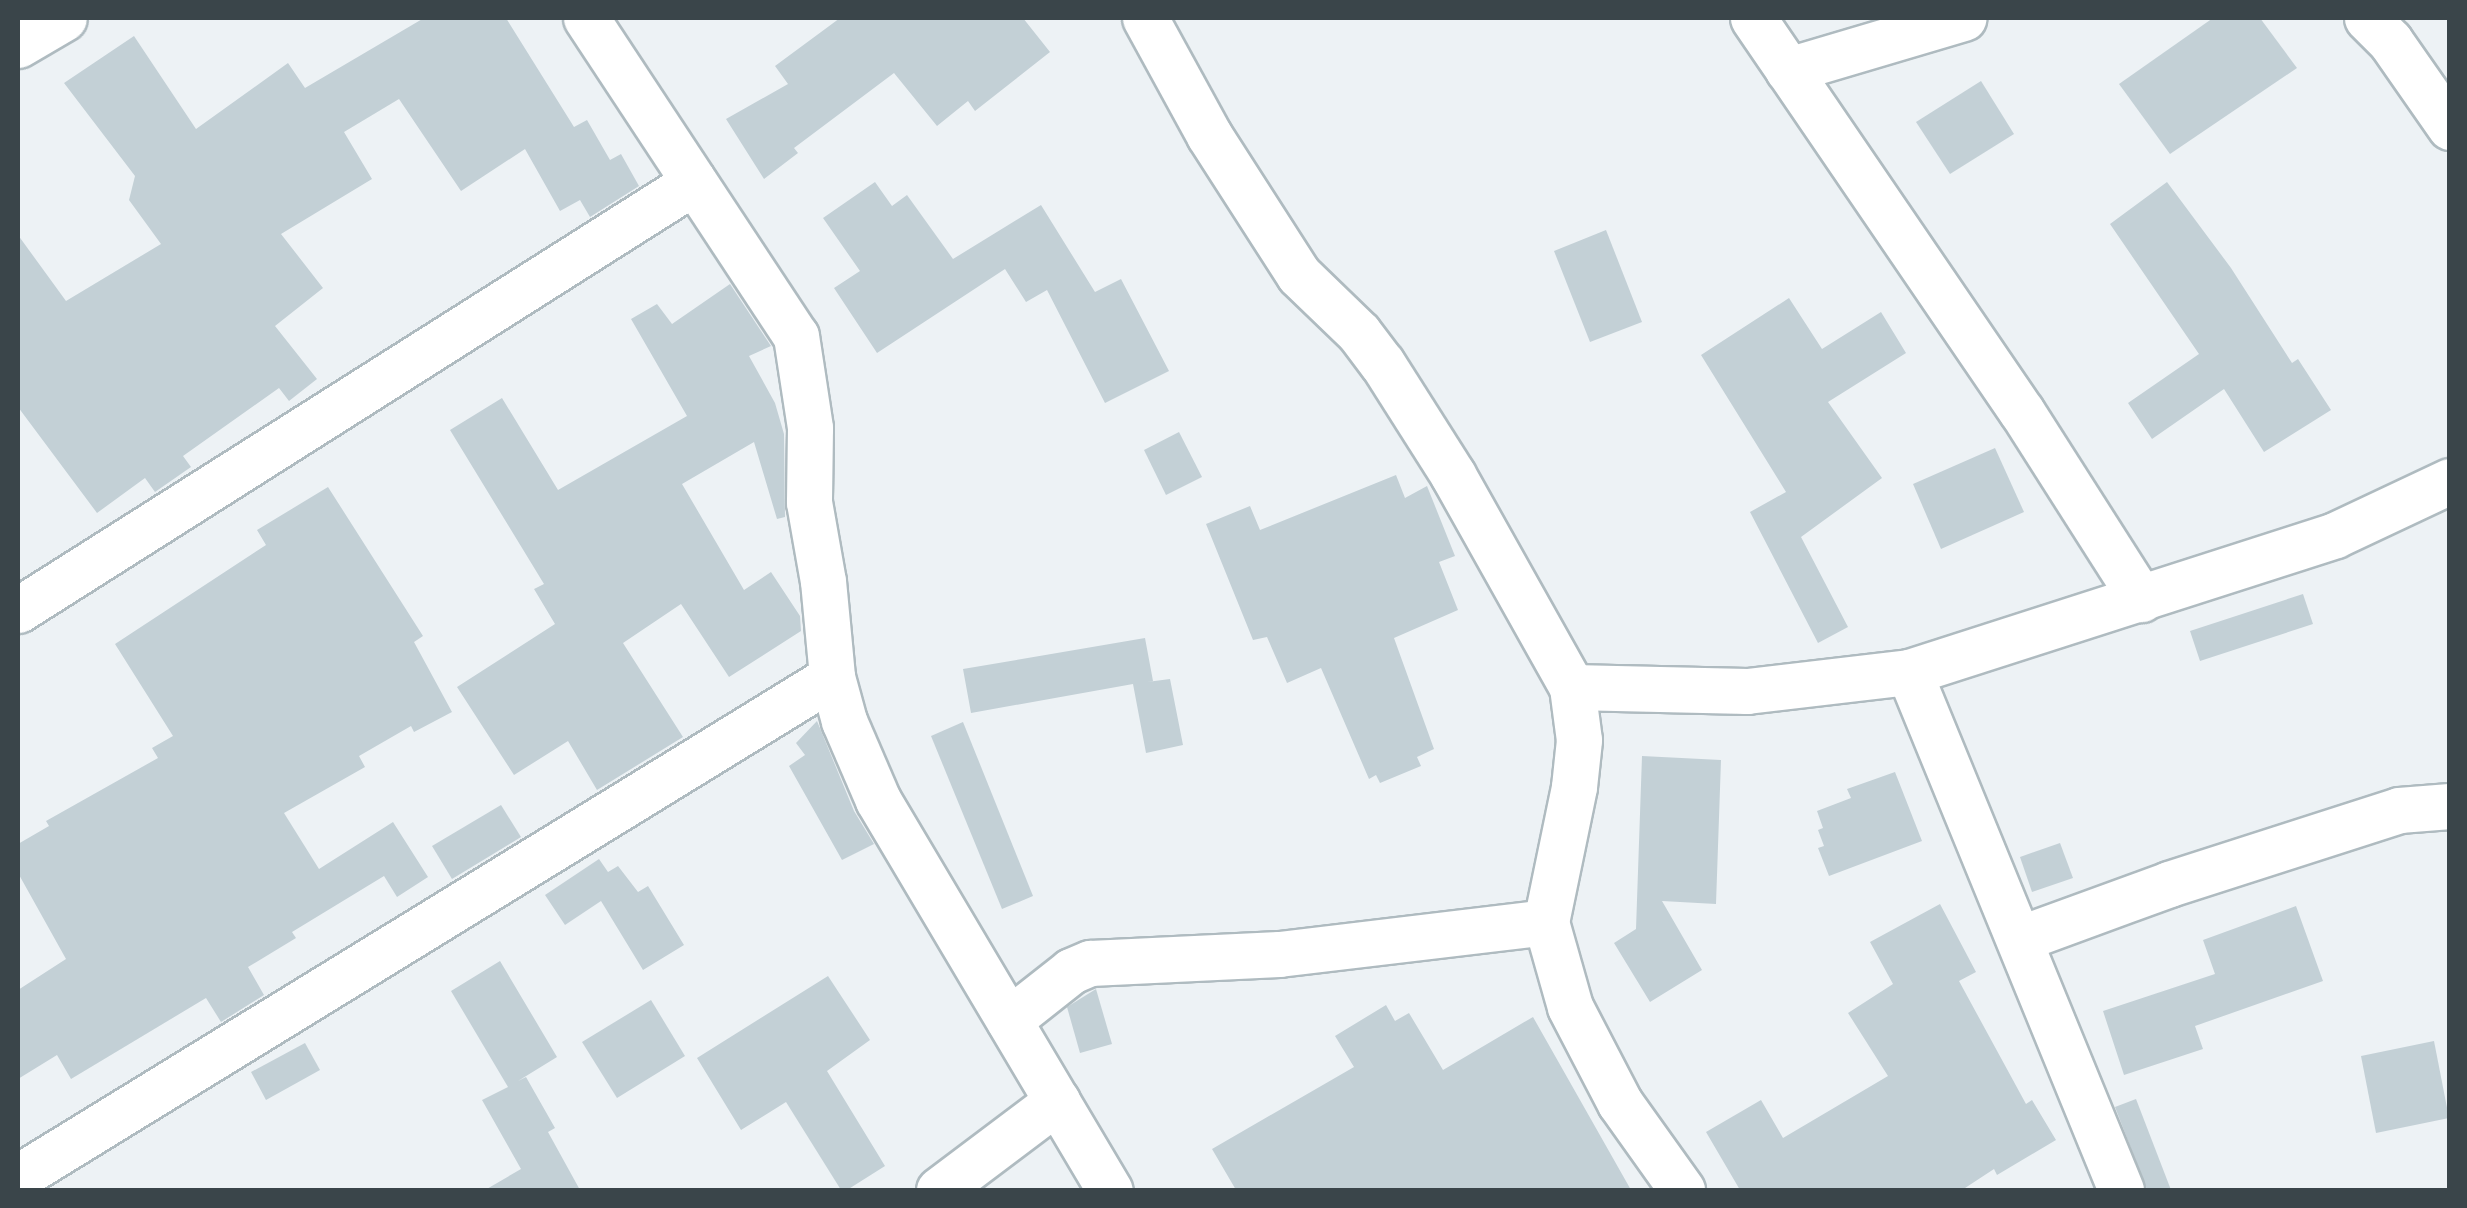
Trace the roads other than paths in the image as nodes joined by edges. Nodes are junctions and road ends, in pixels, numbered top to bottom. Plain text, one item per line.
1 (64, 18) edge
2 (586, 18) edge
3 (1145, 18) edge
4 (1753, 18) edge
5 (1963, 18) edge
6 (2367, 18) edge
7 (18, 45) edge
8 (1788, 70) junction
9 (2450, 127) edge
10 (694, 182) junction
11 (2450, 481) edge
12 (2140, 598) junction
13 (18, 610) edge
14 (1909, 672) junction
15 (832, 677) junction
16 (1572, 686) junction
17 (2450, 806) edge
18 (1546, 922) junction
19 (2019, 939) junction
20 (1008, 1020) junction
21 (1057, 1102) junction
22 (18, 1177) edge
23 (939, 1190) edge
24 (1110, 1190) edge
25 (1682, 1190) edge
26 (2121, 1190) edge

1 - 7 street
2 - 10 street
3 - 16 street
4 - 8 street
5 - 8 street
6 - 9 street
8 - 12 street
10 - 13 street
10 - 15 street
11 - 12 street
12 - 14 street
14 - 16 street
14 - 19 street
15 - 20 street
15 - 22 street
16 - 18 street
17 - 19 street
18 - 20 street
18 - 25 street
19 - 26 street
20 - 21 street
21 - 23 street
21 - 24 street

